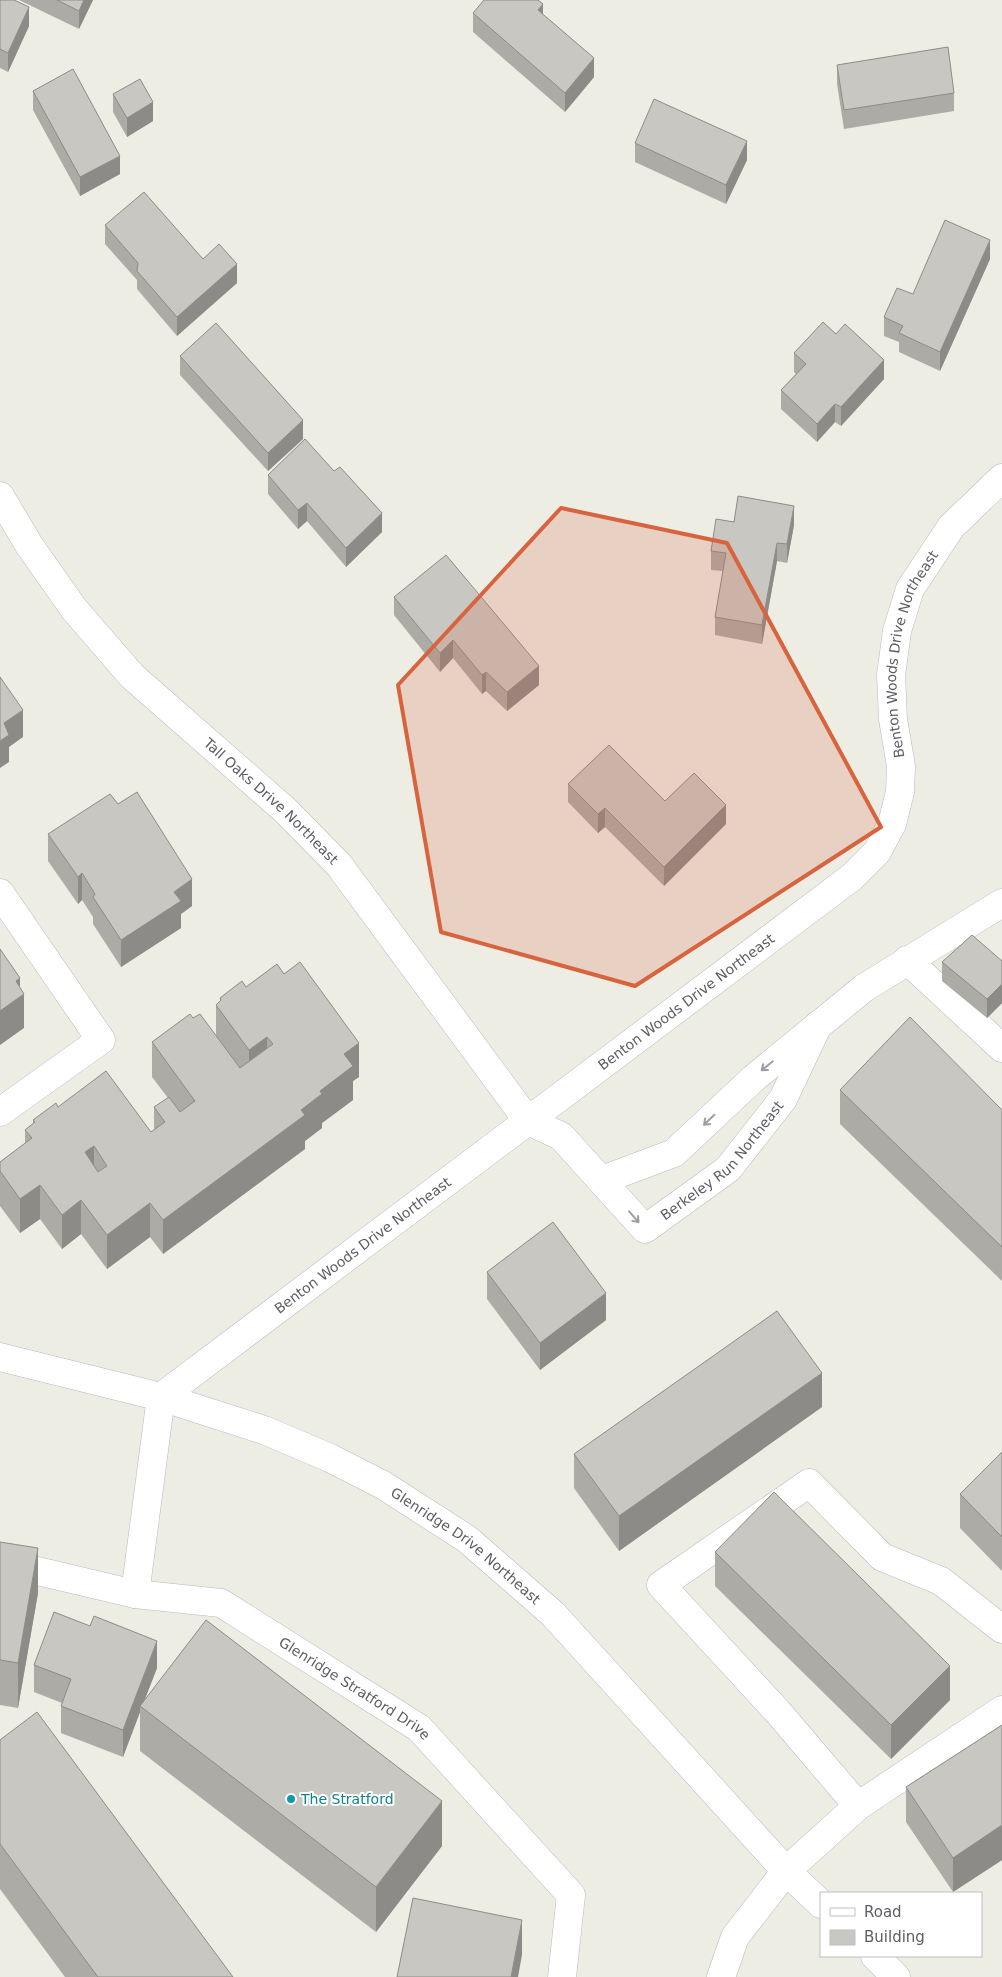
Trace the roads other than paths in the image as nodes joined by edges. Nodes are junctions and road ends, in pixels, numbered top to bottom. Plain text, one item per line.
1 (1002, 478) edge
2 (0, 496) edge
3 (0, 893) edge
4 (1002, 903) edge
5 (907, 960) junction
6 (818, 1025) junction
7 (1002, 1048) edge
8 (0, 1112) edge
9 (528, 1121) junction
10 (602, 1180) junction
11 (0, 1357) edge
12 (161, 1397) junction
13 (0, 1562) edge
14 (135, 1594) junction
15 (1002, 1629) edge
16 (1002, 1710) edge
17 (858, 1806) junction
18 (786, 1871) junction
19 (820, 1903) edge
20 (876, 1957) edge
21 (562, 1977) edge
22 (721, 1977) edge
23 (896, 1977) edge

1 - 9 street, Benton Woods Drive Northeast
2 - 9 street, Tall Oaks Drive Northeast
3 - 8 street
4 - 5 street, Berkeley Run Northeast
5 - 6 street, Berkeley Run Northeast
5 - 7 street
6 -> 10 street, Berkeley Run Northeast
10 -> 6 street, Berkeley Run Northeast
9 - 10 street, Berkeley Run Northeast
9 - 12 street, Benton Woods Drive Northeast
11 - 12 street, Glenridge Drive Northeast
12 - 14 street
12 - 18 street, Glenridge Drive Northeast
13 - 14 street, Glenridge Stratford Drive
14 - 21 street, Glenridge Stratford Drive
15 - 17 street
16 - 17 street
17 - 18 street
18 - 19 street, Glenridge Drive Northeast
18 - 22 street
20 - 23 street

